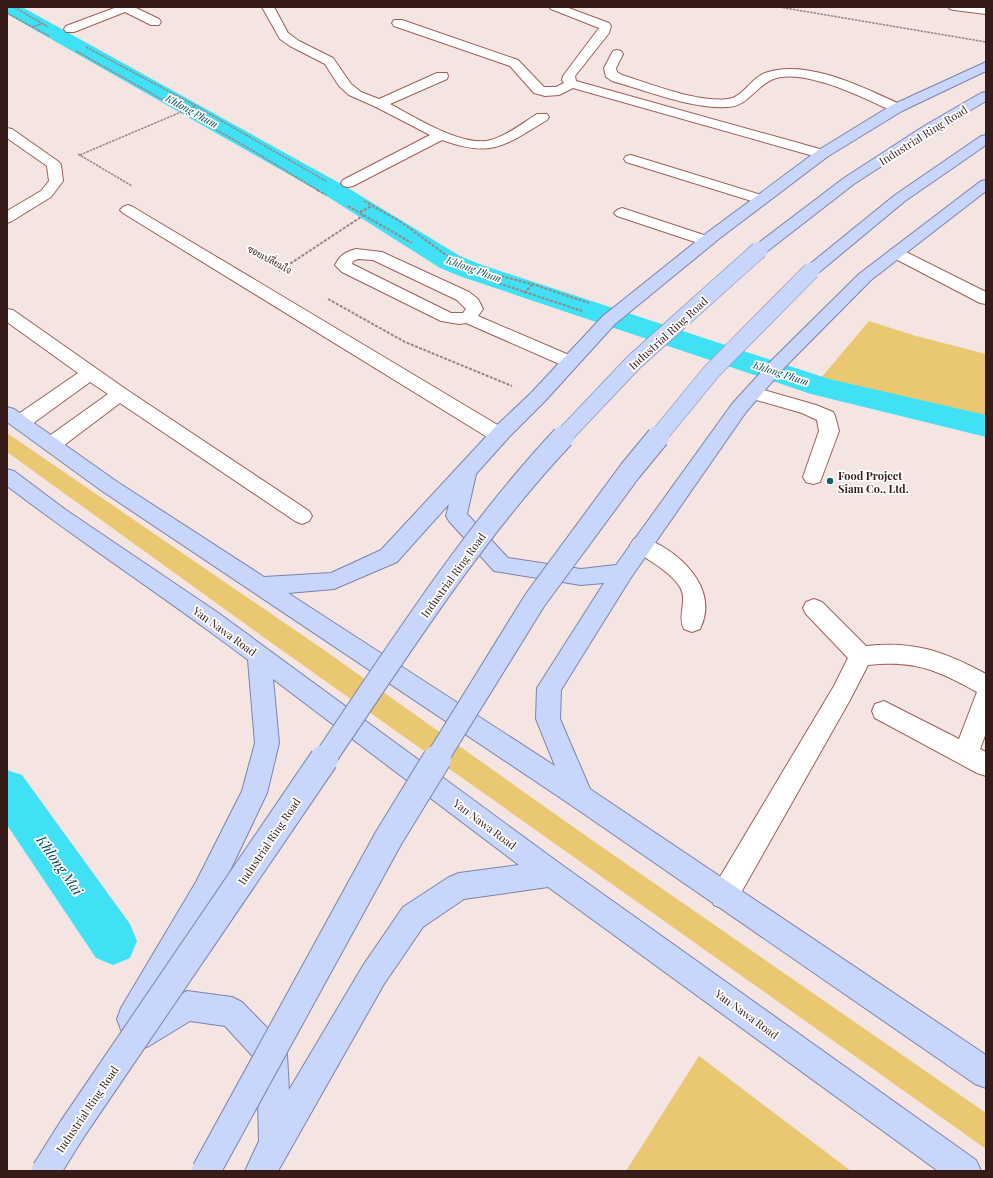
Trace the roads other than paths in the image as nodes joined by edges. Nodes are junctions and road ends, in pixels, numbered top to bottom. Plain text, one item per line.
1 (126, 7) edge
2 (268, 7) edge
3 (556, 7) edge
4 (954, 7) edge
5 (986, 11) edge
6 (155, 22) dead end
7 (398, 23) dead end
8 (70, 29) dead end
9 (617, 54) dead end
10 (986, 66) edge
11 (442, 76) dead end
12 (571, 84) junction
13 (986, 96) edge
14 (379, 104) junction
15 (897, 108) junction
16 (542, 117) dead end
17 (7, 132) edge
18 (441, 135) junction
19 (986, 138) edge
20 (822, 154) junction
21 (632, 159) dead end
22 (348, 183) dead end
23 (986, 184) edge
24 (760, 199) junction
25 (128, 210) dead end
26 (622, 213) dead end
27 (7, 218) edge
28 (707, 241) junction
29 (896, 253) junction
30 (986, 299) edge
31 (7, 314) edge
32 (468, 318) junction
33 (570, 362) junction
34 (90, 373) junction
35 (753, 393) junction
36 (120, 394) junction
37 (14, 417) edge
38 (499, 435) junction
39 (52, 444) junction
40 (467, 471) junction
41 (7, 476) edge
42 (813, 477) dead end
43 (302, 516) dead end
44 (641, 545) junction
45 (622, 573) junction
46 (261, 586) junction
47 (814, 608) dead end
48 (692, 624) dead end
49 (259, 656) junction
50 (861, 656) junction
51 (986, 685) edge
52 (986, 699) edge
53 (884, 711) dead end
54 (976, 760) edge
55 (580, 798) junction
56 (552, 874) junction
57 (724, 896) junction
58 (115, 1050) junction
59 (986, 1073) edge
60 (275, 1143) junction
61 (33, 1171) edge
62 (46, 1171) edge
63 (206, 1171) edge
64 (260, 1171) edge
65 (964, 1171) edge

1 - 6 street
1 - 8 street
2 - 14 street
3 - 12 street
4 - 5 street
7 - 12 street
9 - 15 street
10 - 15 main road
11 - 14 street
12 - 20 street
13 - 62 main road, Industrial Ring Road, bridge
14 - 18 street
15 - 20 main road
16 - 18 street
17 - 27 street
18 - 22 street
19 - 63 main road, bridge
20 - 24 main road
21 - 24 street
23 - 29 main road
24 - 28 main road
25 - 38 street
26 - 28 street
28 - 33 main road
29 - 30 street
29 - 35 main road
31 - 34 street
32 - 32 street
32 - 33 street
33 - 38 main road
34 - 36 street
34 - 37 street
35 - 42 street
35 - 44 main road
36 - 39 street
36 - 43 street
37 - 39 main road
38 - 40 main road
39 - 46 main road
40 - 45 main road
40 - 46 main road
41 - 49 main road, Yan Nawa Road
44 - 45 main road
44 - 48 street
45 - 55 main road
46 - 55 main road
47 - 50 street
49 - 56 main road, Yan Nawa Road
49 - 58 main road, Industrial Ring Road
50 - 51 street
50 - 57 street
52 - 54 street
53 - 54 street
55 - 57 main road
56 - 60 main road
56 - 65 main road, Yan Nawa Road
57 - 59 main road
58 - 60 main road
58 - 61 main road, Industrial Ring Road
60 - 64 main road

